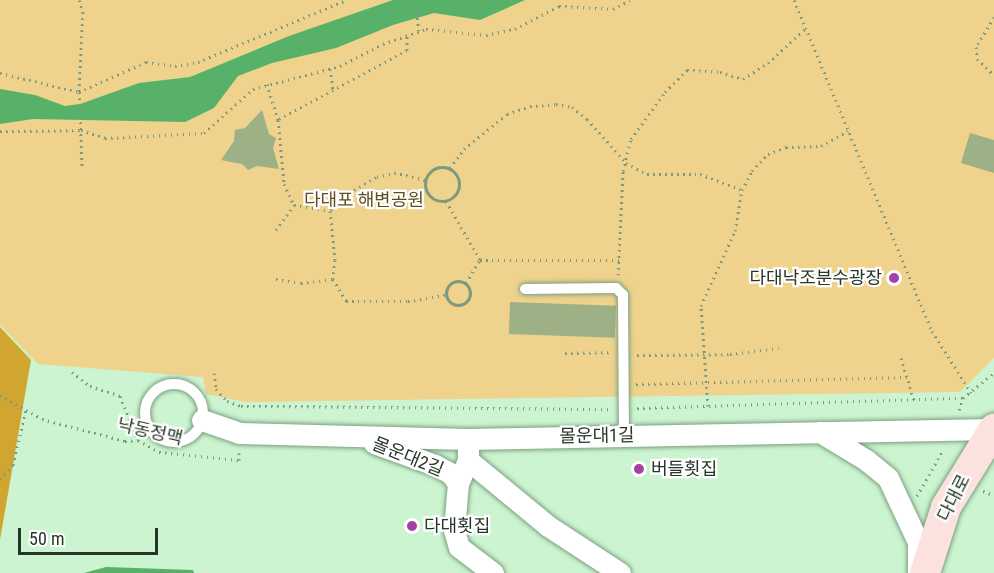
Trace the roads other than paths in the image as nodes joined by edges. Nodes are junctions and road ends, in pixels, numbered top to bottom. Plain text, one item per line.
1 (525, 289) dead end
2 (202, 420) junction
3 (994, 429) edge
4 (820, 432) junction
5 (624, 435) junction
6 (354, 436) junction
7 (468, 450) junction
8 (458, 483) junction
9 (493, 573) edge
10 (620, 573) edge
11 (918, 573) edge
12 (925, 573) edge

1 - 5 lane
2 - 2 lane
2 - 6 street, 몰운대1길
3 - 4 street, 몰운대1길
3 - 12 main road, 다대로
4 - 5 street, 몰운대1길
4 - 11 street
5 - 7 street, 몰운대1길
6 - 7 street, 몰운대1길
6 - 8 street, 몰운대2길
7 - 8 street
7 - 10 street
8 - 9 street, 몰운대2길

